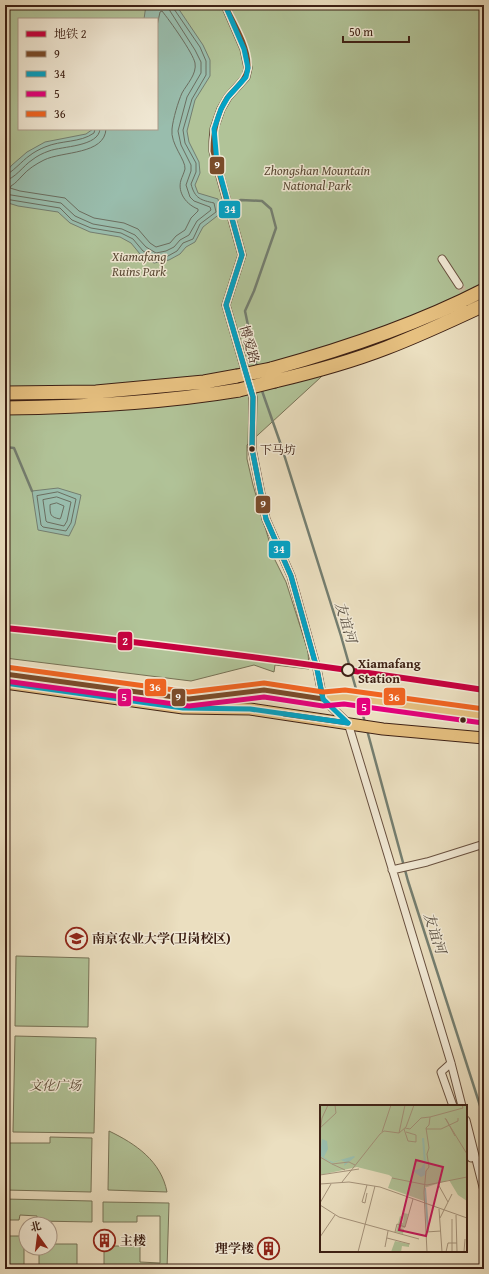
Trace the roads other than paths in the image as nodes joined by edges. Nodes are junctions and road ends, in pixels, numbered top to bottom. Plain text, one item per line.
1 (225, 5) edge
2 (442, 259) dead end
3 (459, 284) tunnel mouth
4 (484, 290) edge
5 (484, 305) edge
6 (273, 375) junction
7 (5, 393) edge
8 (5, 408) edge
9 (5, 674) edge
10 (5, 683) edge
11 (323, 699) junction
12 (484, 716) edge
13 (348, 723) junction
14 (484, 738) edge
15 (484, 844) edge
16 (396, 870) junction
17 (451, 1063) junction
18 (453, 1105) edge
19 (462, 1105) edge
20 (467, 1124) edge
21 (467, 1146) edge
22 (484, 1192) edge

1 - 11 street, 博爱路
2 - 3 street
4 - 6 highway
5 - 6 highway
6 - 7 highway, bridge
6 - 8 highway, bridge
9 - 11 main road
10 - 13 main road
11 - 12 main road
11 - 13 street
13 - 14 main road
13 - 16 street
15 - 16 street
16 - 17 street
17 - 18 street
17 - 19 street
20 - 22 street
21 - 22 street

